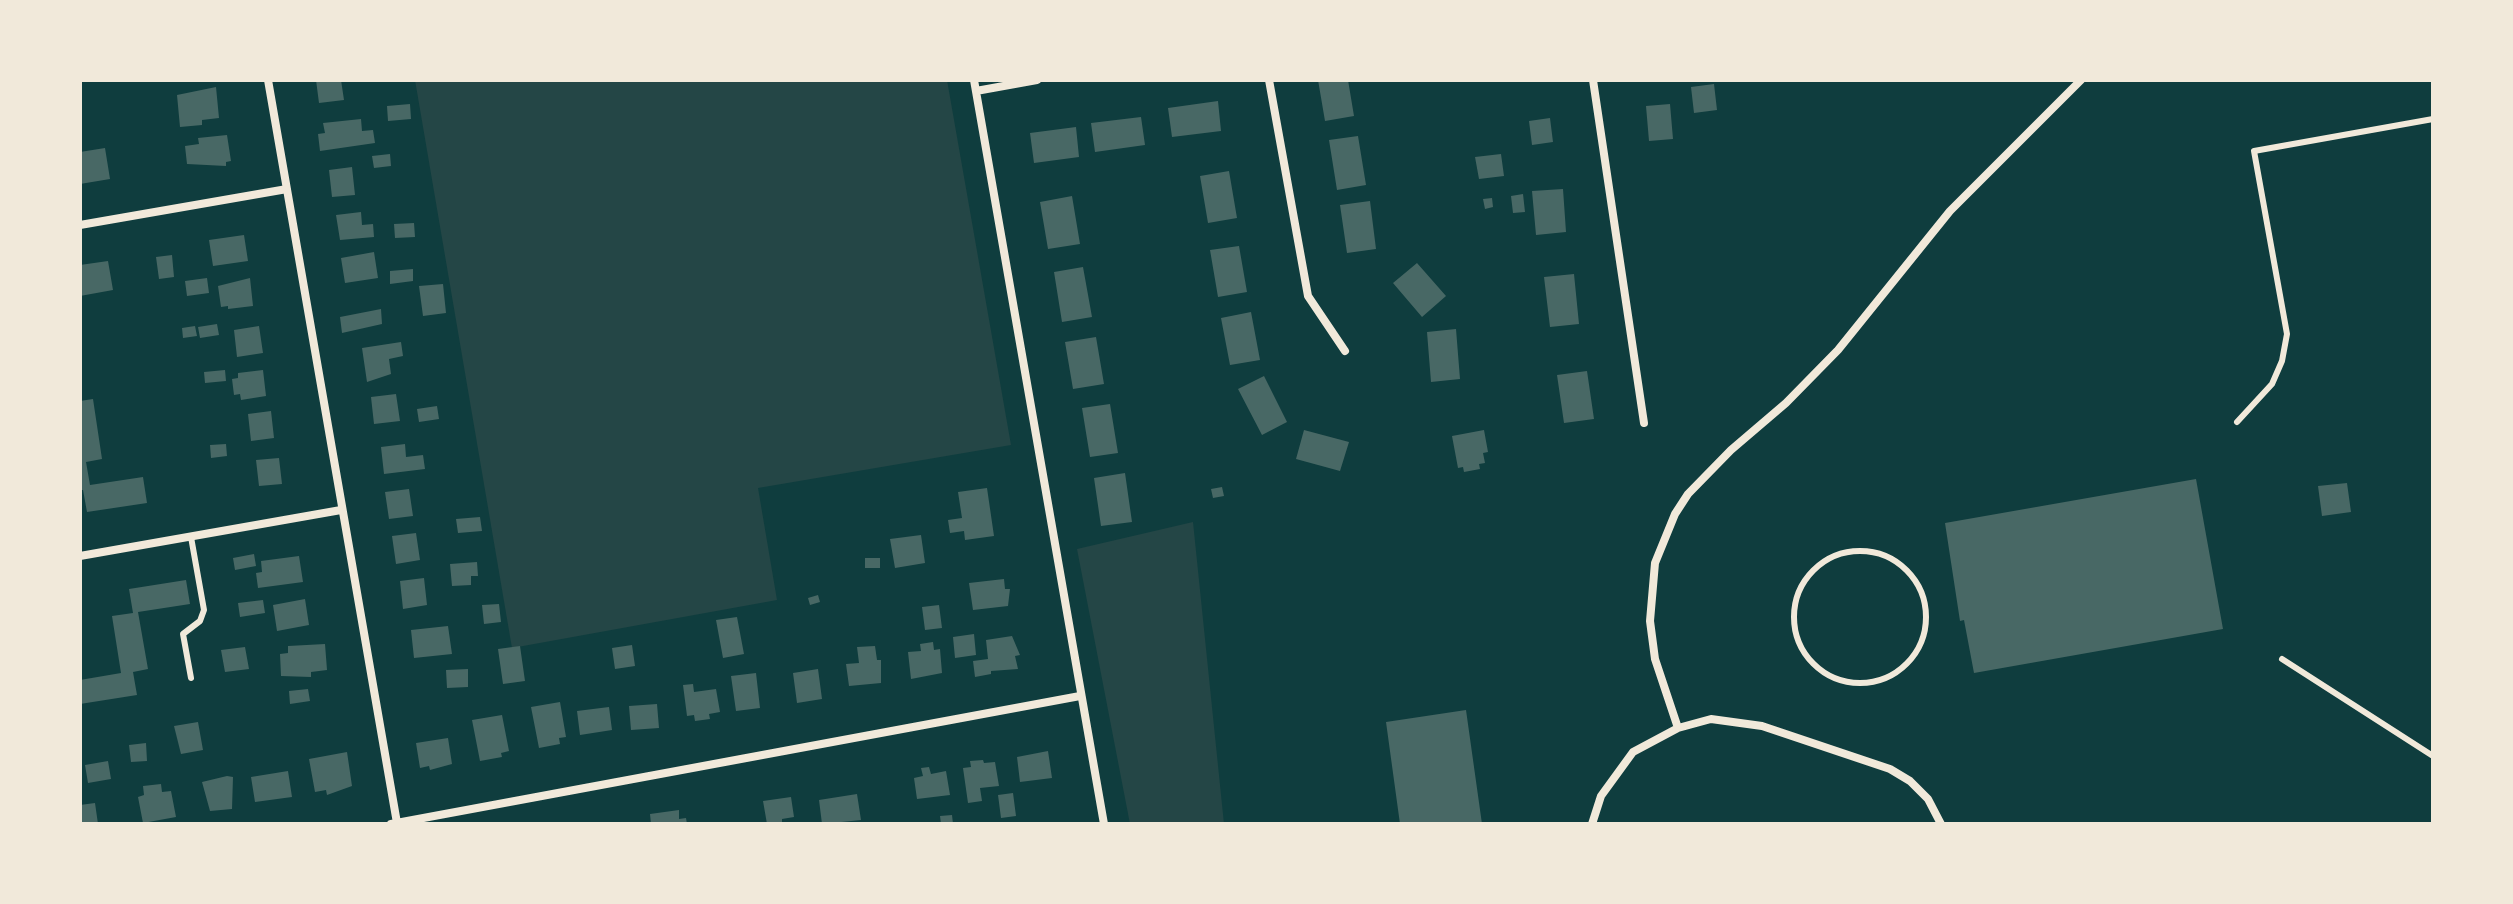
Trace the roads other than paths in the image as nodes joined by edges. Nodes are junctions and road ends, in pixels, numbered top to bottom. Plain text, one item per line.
1 (268, 80) edge
2 (974, 80) edge
3 (1037, 80) edge
4 (1269, 80) edge
5 (1593, 80) edge
6 (2081, 80) edge
7 (976, 91) junction
8 (2433, 119) edge
9 (287, 189) junction
10 (80, 225) edge
11 (1345, 351) dead end
12 (2237, 422) dead end
13 (1644, 423) dead end
14 (341, 510) junction
15 (191, 537) junction
16 (80, 556) edge
17 (1914, 577) joint
18 (2282, 659) dead end
19 (191, 678) dead end
20 (1080, 696) junction
21 (1678, 728) junction
22 (2433, 756) edge
23 (394, 824) edge
24 (1104, 824) edge
25 (1592, 824) edge
26 (1941, 824) edge

1 - 9 street
2 - 7 street
3 - 7 street
4 - 11 street
5 - 13 street
6 - 21 street
7 - 20 street
8 - 12 lane
9 - 10 street
9 - 14 street
14 - 15 street
14 - 23 street
15 - 16 street
15 - 19 lane
17 - 17 lane
18 - 22 lane
20 - 23 street
20 - 24 street
21 - 25 street
21 - 26 street

